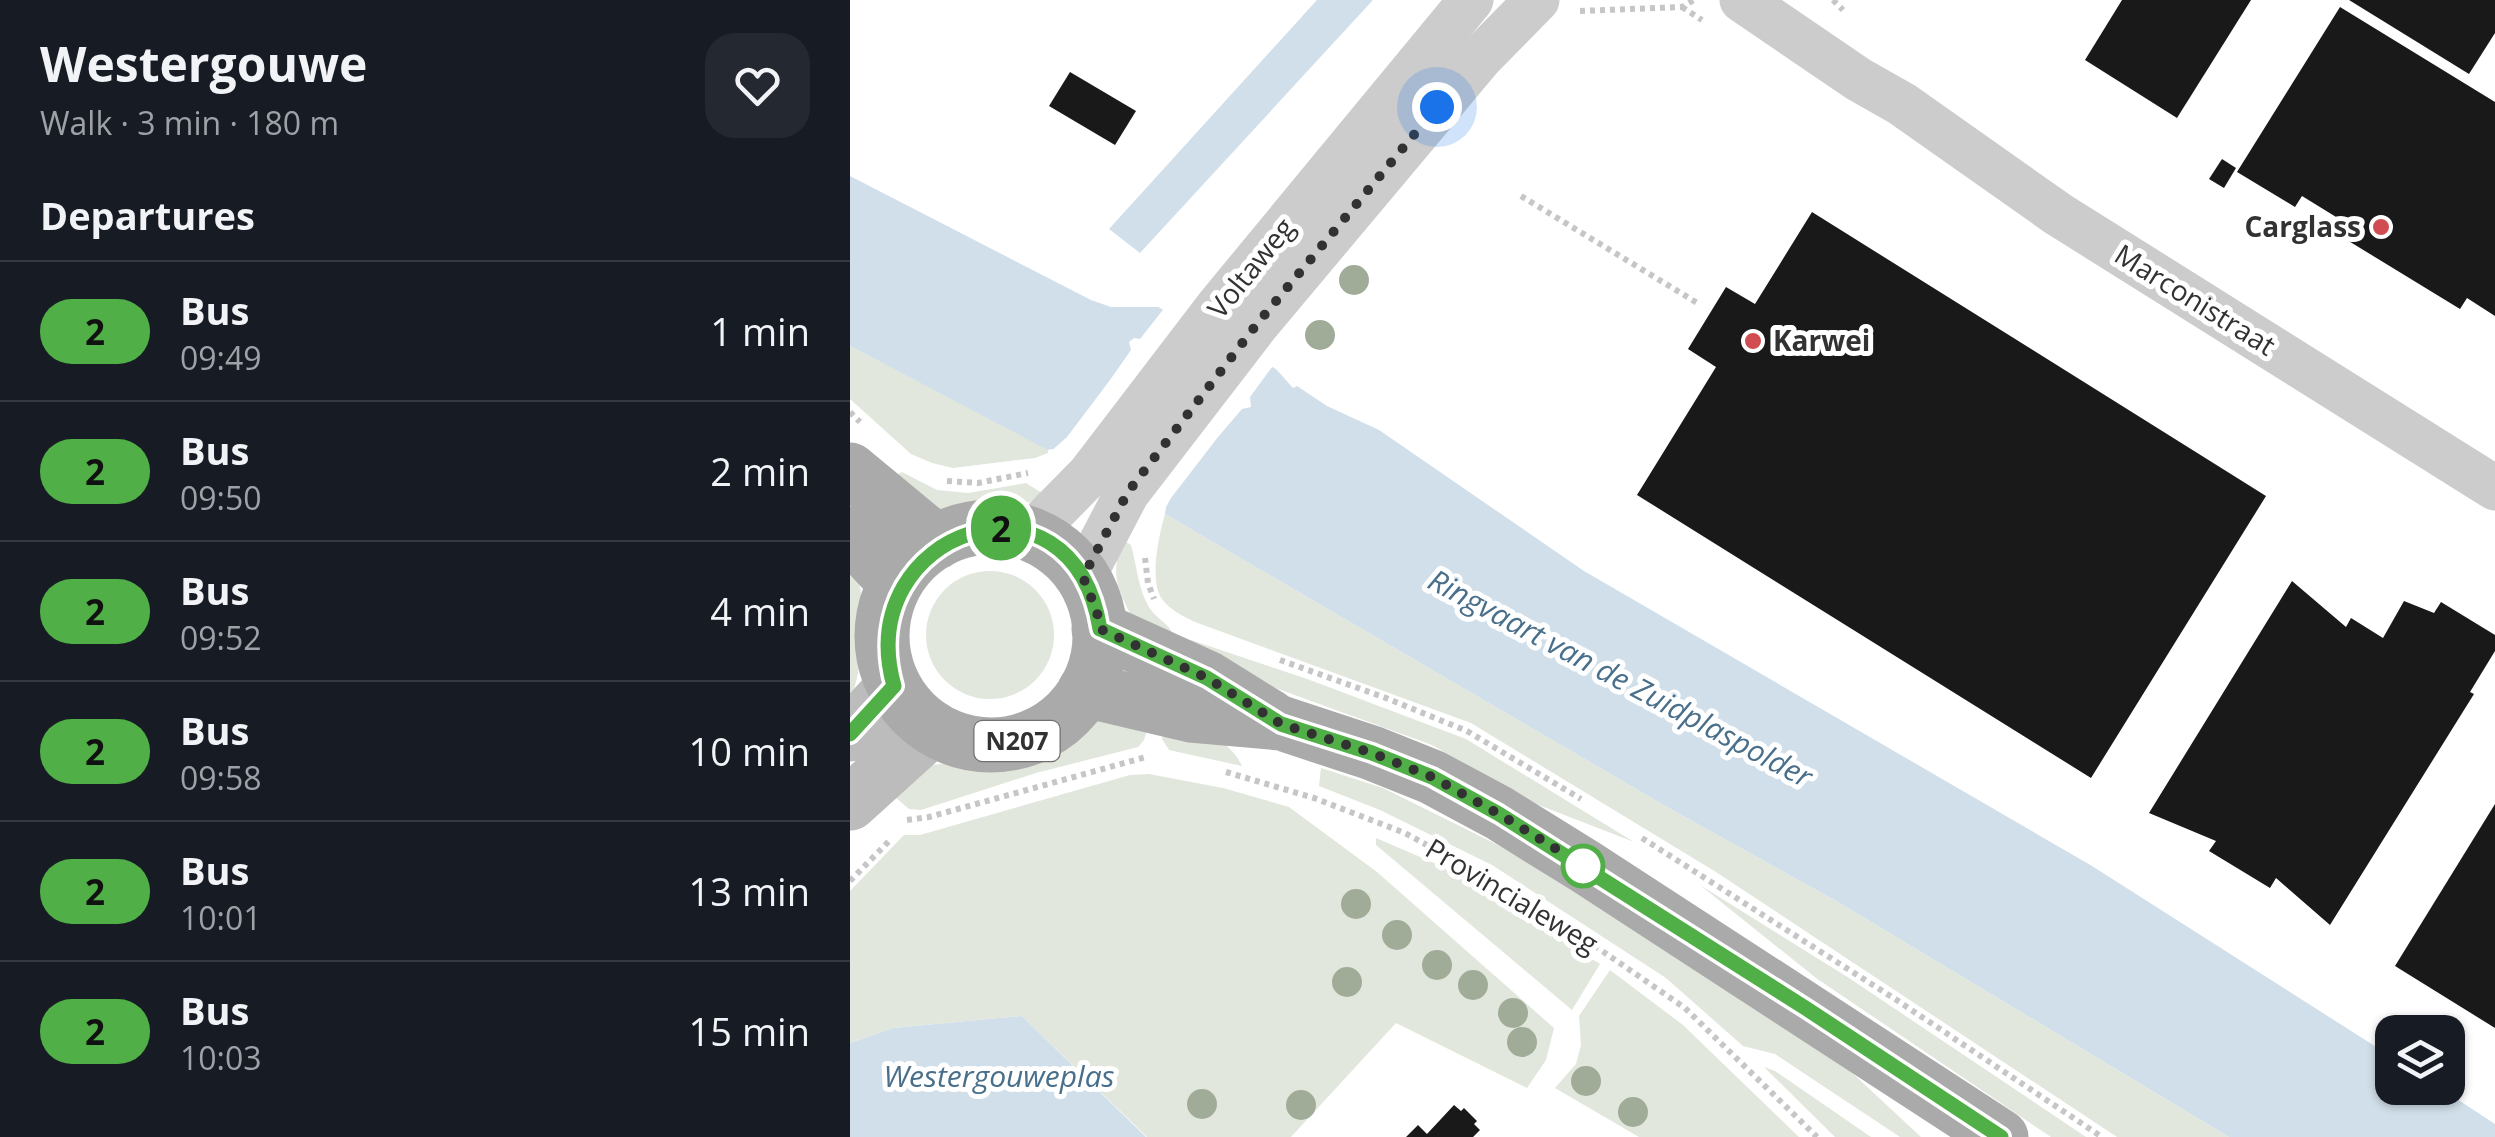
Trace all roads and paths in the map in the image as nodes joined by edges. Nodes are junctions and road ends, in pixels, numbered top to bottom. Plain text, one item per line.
1 (1472, 0) edge
2 (1537, 0) edge
3 (1694, 0) edge
4 (1742, 0) edge
5 (1792, 0) edge
6 (1682, 8) dead end
7 (1902, 104) junction
8 (1521, 196) dead end
9 (1699, 304) dead end
10 (1238, 314) junction
11 (850, 470) edge
12 (1109, 483) junction
13 (2495, 488) edge
14 (850, 534) edge
15 (1030, 535) junction
16 (937, 542) junction
17 (1083, 577) junction
18 (895, 584) junction
19 (1100, 629) junction
20 (894, 686) junction
21 (1085, 690) junction
22 (1281, 724) junction
23 (933, 728) junction
24 (850, 734) edge
25 (1151, 756) dead end
26 (1226, 772) dead end
27 (872, 809) edge
28 (909, 820) junction
29 (850, 881) edge
30 (1816, 1137) edge
31 (2001, 1137) edge

1 - 10 street, Voltaweg
2 - 10 street, Voltaweg
3 - 6 path
4 - 7 street, Marconistraat
5 - 7 street, Marconistraat
7 - 13 street, Marconistraat
8 - 9 path
10 - 12 street, Voltaweg
11 - 16 main road
12 - 15 street, Voltaweg
12 - 17 street, Voltaweg
14 - 18 main road
15 - 16 main road, N207
15 - 17 main road, N207
16 - 18 main road, N207
17 - 19 main road, N207
18 - 20 main road, N207
19 - 21 main road, N207
19 - 22 main road, N207
20 - 23 main road, N207
20 - 24 street
21 - 22 main road, N207
21 - 23 main road, N207
22 - 31 main road, N207
23 - 27 street
25 - 28 path
26 - 30 path, Provincialeweg
27 - 28 path
28 - 29 path

